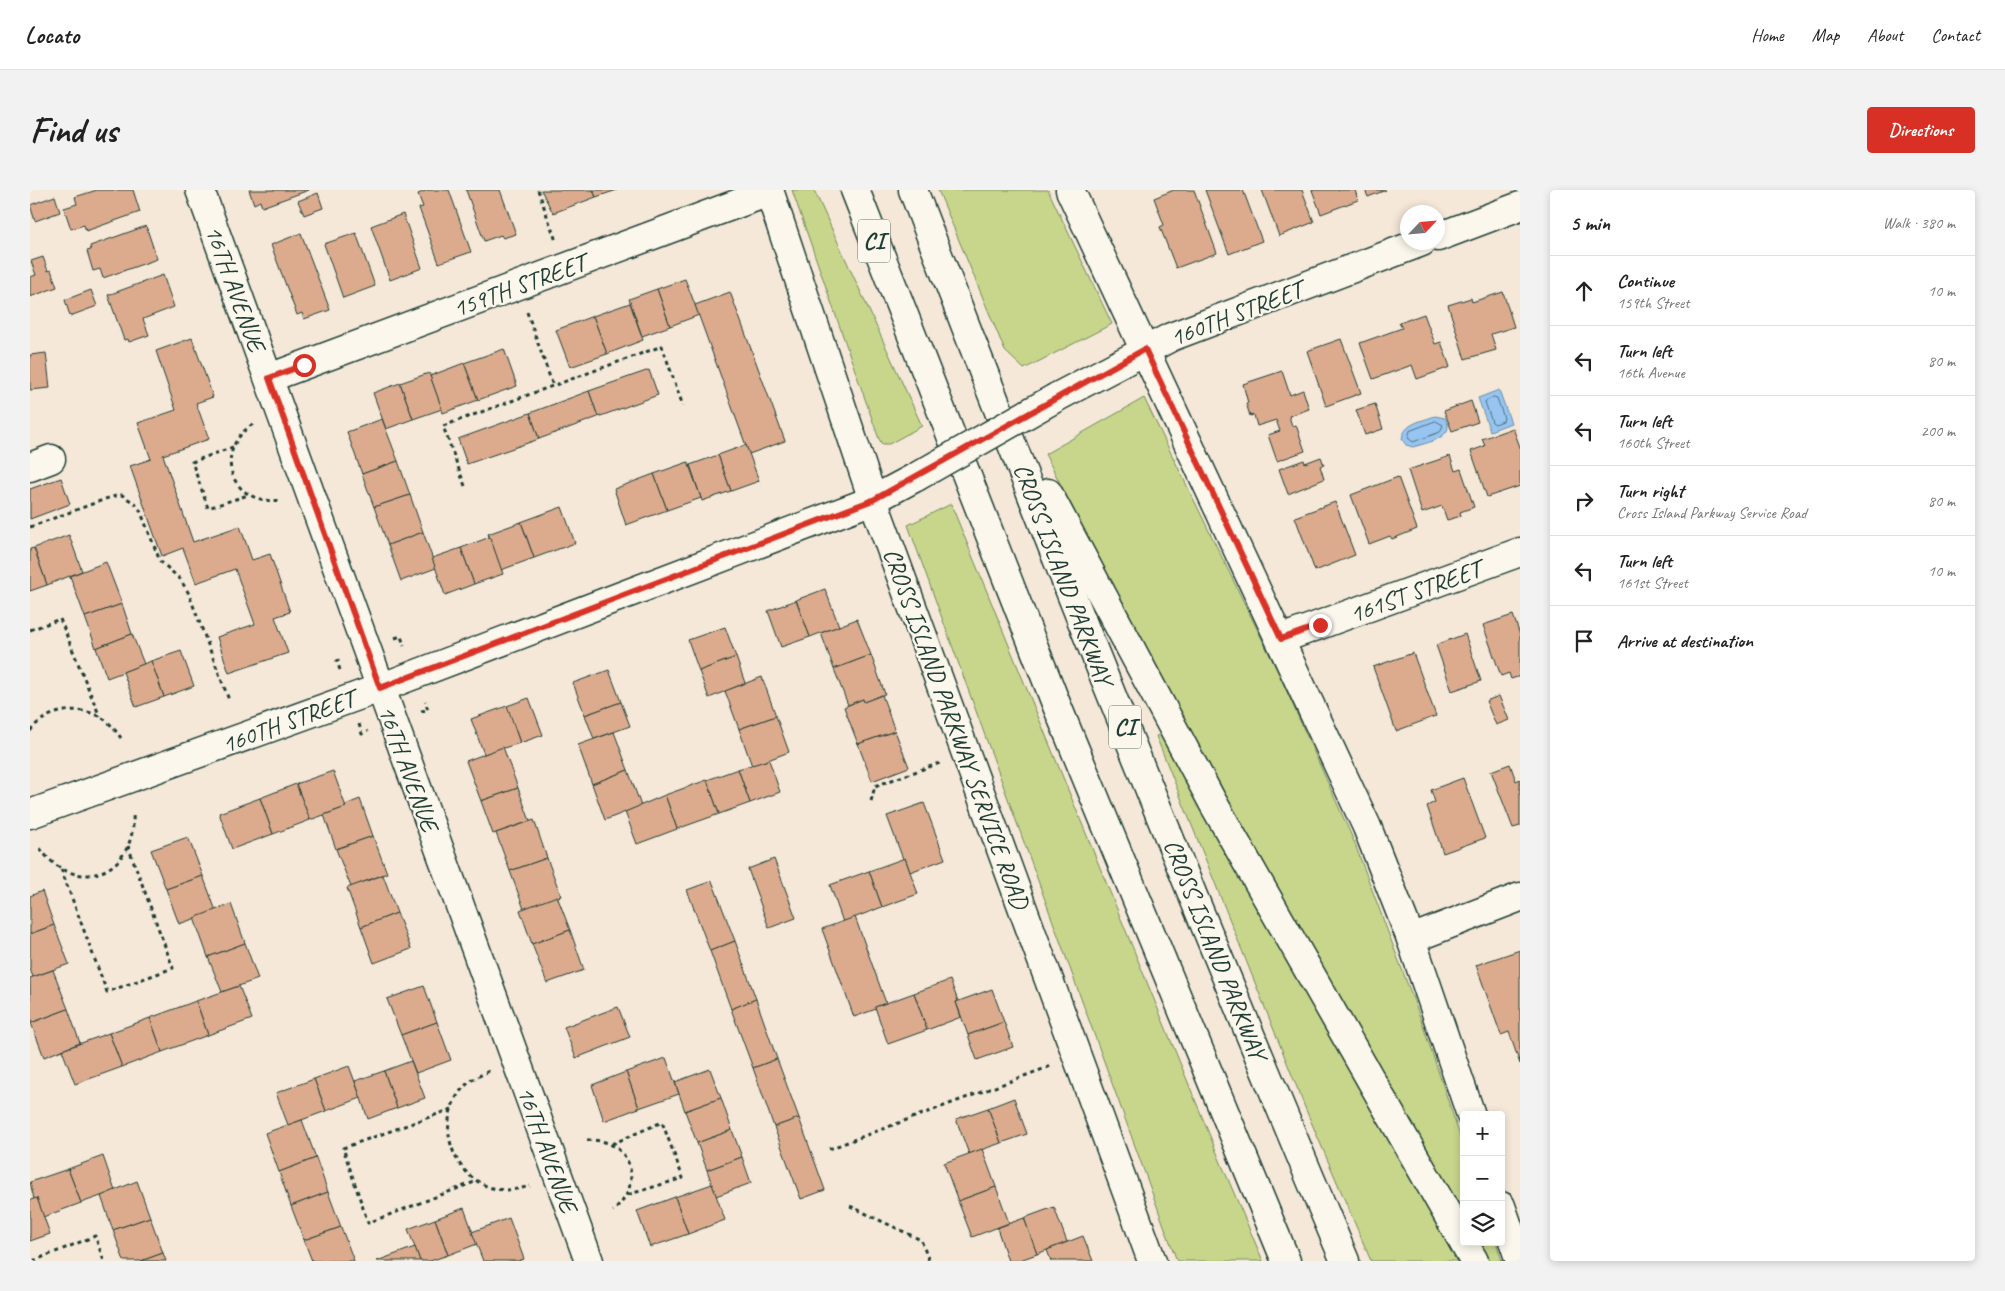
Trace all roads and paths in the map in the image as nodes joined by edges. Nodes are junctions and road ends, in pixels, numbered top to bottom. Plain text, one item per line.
1 (200, 190) edge
2 (538, 190) edge
3 (855, 190) edge
4 (914, 190) edge
5 (1070, 190) edge
6 (769, 191) edge
7 (1520, 206) edge
8 (1445, 234) edge
9 (556, 240) dead end
10 (1401, 250) edge
11 (527, 312) dead end
12 (1145, 349) junction
13 (984, 371) junction
14 (269, 378) junction
15 (553, 386) junction
16 (683, 406) dead end
17 (253, 424) dead end
18 (233, 447) junction
19 (465, 486) dead end
20 (248, 495) junction
21 (282, 500) dead end
22 (873, 500) junction
23 (30, 527) edge
24 (1520, 552) edge
25 (30, 630) edge
26 (395, 638) dead end
27 (1281, 639) junction
28 (404, 646) dead end
29 (344, 658) dead end
30 (340, 670) dead end
31 (380, 688) junction
32 (229, 700) dead end
33 (424, 700) dead end
34 (420, 711) dead end
35 (100, 717) junction
36 (359, 724) dead end
37 (369, 730) dead end
38 (30, 731) edge
39 (121, 738) dead end
40 (943, 762) dead end
41 (871, 801) dead end
42 (30, 814) edge
43 (133, 814) dead end
44 (128, 846) junction
45 (40, 848) dead end
46 (61, 869) junction
47 (1520, 897) edge
48 (1411, 939) junction
49 (1054, 1065) dead end
50 (489, 1071) dead end
51 (452, 1109) junction
52 (1470, 1111) edge
53 (587, 1140) dead end
54 (612, 1144) junction
55 (829, 1150) dead end
56 (477, 1181) junction
57 (530, 1186) dead end
58 (627, 1195) junction
59 (850, 1206) dead end
60 (613, 1211) dead end
61 (1505, 1216) edge
62 (1518, 1248) edge
63 (33, 1261) edge
64 (104, 1261) edge
65 (589, 1261) edge
66 (929, 1261) edge
67 (1152, 1261) edge
68 (1286, 1261) edge
69 (1345, 1261) edge
70 (1474, 1261) edge

1 - 14 main road, 16TH AVENUE
2 - 9 path
3 - 68 main road, CI
4 - 13 main road, CROSS ISLAND PARKWAY / CI
5 - 12 main road
6 - 14 main road, 159TH STREET
6 - 22 main road, CROSS ISLAND PARKWAY SERVICE ROAD
7 - 8 main road
10 - 12 main road, 160TH STREET
11 - 15 path
12 - 22 main road, 160TH STREET, bridge
12 - 27 main road
13 - 69 main road, CROSS ISLAND PARKWAY / CI
13 - 70 main road
14 - 31 main road, 16TH AVENUE
15 - 16 path
15 - 19 path
17 - 18 path
18 - 20 path
18 - 20 path
20 - 21 path
22 - 31 main road, 160TH STREET
22 - 67 main road, CROSS ISLAND PARKWAY SERVICE ROAD
23 - 32 path
24 - 27 main road, 161ST STREET
25 - 35 path
26 - 28 path
27 - 48 main road
29 - 30 path
31 - 42 main road, 160TH STREET
31 - 65 main road, 16TH AVENUE
33 - 34 path
35 - 38 path
35 - 39 path
36 - 37 path
40 - 41 path
43 - 44 path
44 - 46 path
44 - 46 path
45 - 46 path
47 - 48 main road
48 - 52 main road
49 - 55 path
50 - 51 path
51 - 56 path
51 - 56 path
53 - 54 path
54 - 58 path
54 - 58 path
56 - 57 path
58 - 60 path
59 - 66 path
61 - 62 main road
63 - 64 path

